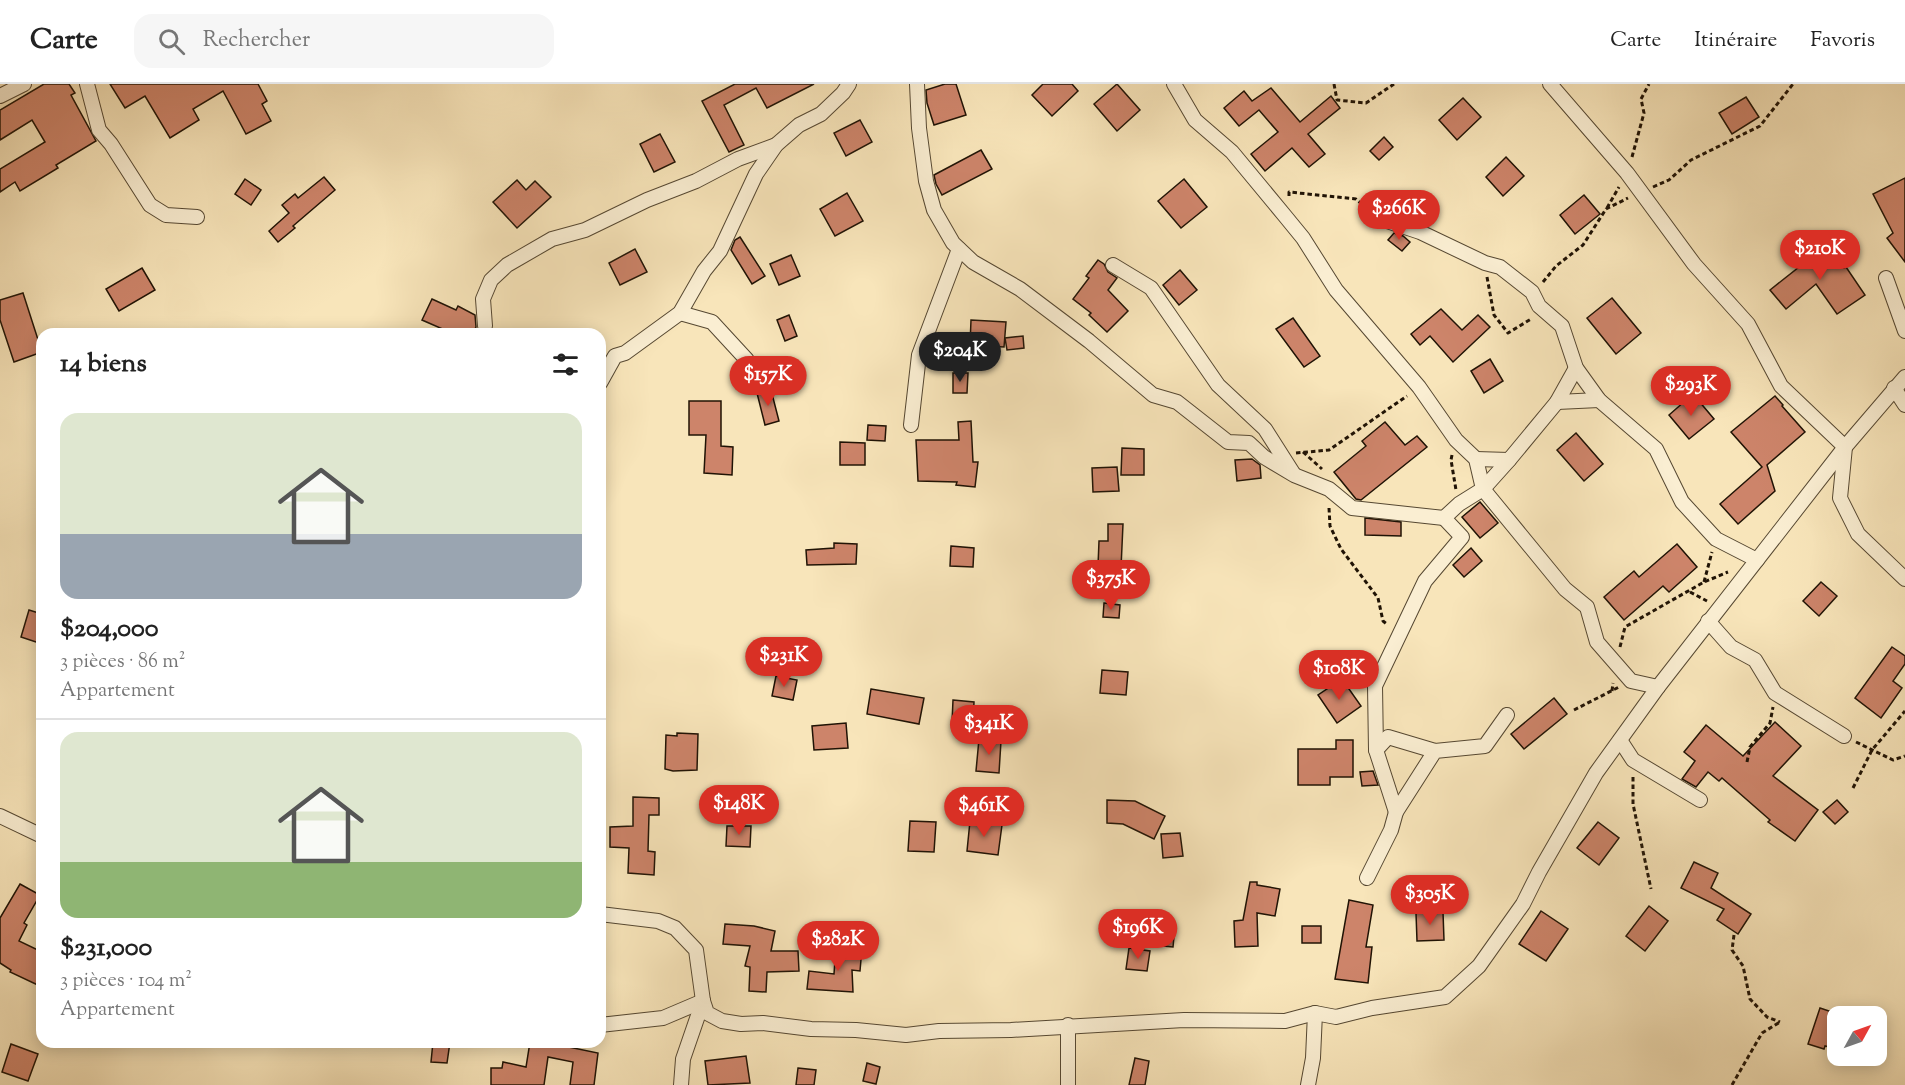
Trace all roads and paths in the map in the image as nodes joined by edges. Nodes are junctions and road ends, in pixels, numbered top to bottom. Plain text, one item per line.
1 (24, 84) edge
2 (87, 84) edge
3 (849, 84) edge
4 (917, 84) edge
5 (1174, 84) edge
6 (1334, 84) edge
7 (1394, 84) edge
8 (1550, 84) edge
9 (1649, 84) edge
10 (1792, 84) edge
11 (0, 96) edge
12 (776, 145) junction
13 (1627, 173) junction
14 (1639, 192) junction
15 (1606, 209) junction
16 (1285, 216) junction
17 (197, 217) dead end
18 (1375, 217) joint
19 (959, 249) junction
20 (1485, 263) junction
21 (1113, 265) dead end
22 (1886, 278) dead end
23 (1532, 292) junction
24 (1539, 306) junction
25 (680, 314) junction
26 (485, 326) dead end
27 (1905, 331) edge
28 (747, 360) dead end
29 (1576, 368) junction
30 (606, 372) edge
31 (1905, 377) edge
32 (1419, 387) junction
33 (1894, 388) junction
34 (1599, 400) junction
35 (1557, 402) junction
36 (1905, 405) edge
37 (911, 425) dead end
38 (1456, 440) junction
39 (1845, 447) junction
40 (1281, 454) junction
41 (1476, 459) junction
42 (1509, 460) junction
43 (1294, 475) junction
44 (1329, 489) junction
45 (1483, 489) junction
46 (1459, 504) junction
47 (1444, 518) junction
48 (1716, 539) junction
49 (1757, 560) junction
50 (1905, 579) edge
51 (1704, 582) junction
52 (1708, 621) junction
53 (1400, 635) junction
54 (1616, 665) junction
55 (1631, 681) junction
56 (1658, 687) junction
57 (1612, 691) junction
58 (1775, 693) junction
59 (1574, 710) dead end
60 (1905, 711) edge
61 (1508, 715) dead end
62 (1375, 721) junction
63 (1844, 735) joint
64 (1388, 737) junction
65 (1620, 740) junction
66 (1376, 750) junction
67 (1872, 750) junction
68 (1435, 751) junction
69 (1905, 756) edge
70 (1633, 760) junction
71 (1747, 762) dead end
72 (1853, 788) dead end
73 (1700, 800) dead end
74 (1396, 812) junction
75 (0, 816) edge
76 (36, 833) edge
77 (1367, 878) dead end
78 (1651, 889) dead end
79 (606, 915) edge
80 (1734, 936) dead end
81 (703, 1000) junction
82 (1315, 1013) junction
83 (606, 1024) edge
84 (1068, 1025) junction
85 (681, 1085) edge
86 (1068, 1085) edge
87 (1308, 1085) edge
88 (1732, 1085) edge

1 - 11 street
2 - 17 street
3 - 12 street
4 - 19 street
5 - 16 street
6 - 7 path
8 - 13 street
9 - 13 path
10 - 14 path
12 - 25 street
12 - 26 street
13 - 14 street
13 - 15 path
14 - 15 path
14 - 39 street
15 - 23 path
16 - 18 path
16 - 32 street
18 - 20 street
19 - 37 street
19 - 43 street
20 - 23 street
20 - 24 path
21 - 40 street
22 - 27 street
23 - 24 street
24 - 29 street
25 - 28 street
25 - 30 street
29 - 34 street
29 - 35 street
31 - 33 street
32 - 38 street
32 - 40 path
33 - 36 street
33 - 39 street
34 - 35 street
34 - 48 street
35 - 42 street
38 - 41 street
38 - 46 path
39 - 49 street
39 - 50 street
40 - 43 street
41 - 42 street
41 - 45 street
42 - 45 street
43 - 44 street
44 - 47 street
44 - 53 path
45 - 46 street
45 - 54 street
46 - 47 street
47 - 53 street
48 - 49 street
48 - 51 path
49 - 51 path
49 - 52 street
51 - 54 path
52 - 56 street
52 - 58 street
53 - 62 street
54 - 55 street
54 - 57 path
55 - 56 street
55 - 57 path
56 - 65 street
57 - 59 path
58 - 63 street
58 - 71 path
60 - 67 path
61 - 68 street
62 - 64 street
62 - 66 street
63 - 67 path
64 - 66 street
64 - 68 street
65 - 70 street
65 - 82 street
66 - 74 street
67 - 69 path
67 - 72 path
68 - 74 street
70 - 73 street
70 - 78 path
74 - 77 street
75 - 76 street
79 - 81 street
80 - 88 path
81 - 83 street
81 - 84 street
81 - 85 street
82 - 84 street
82 - 87 street
84 - 86 street

